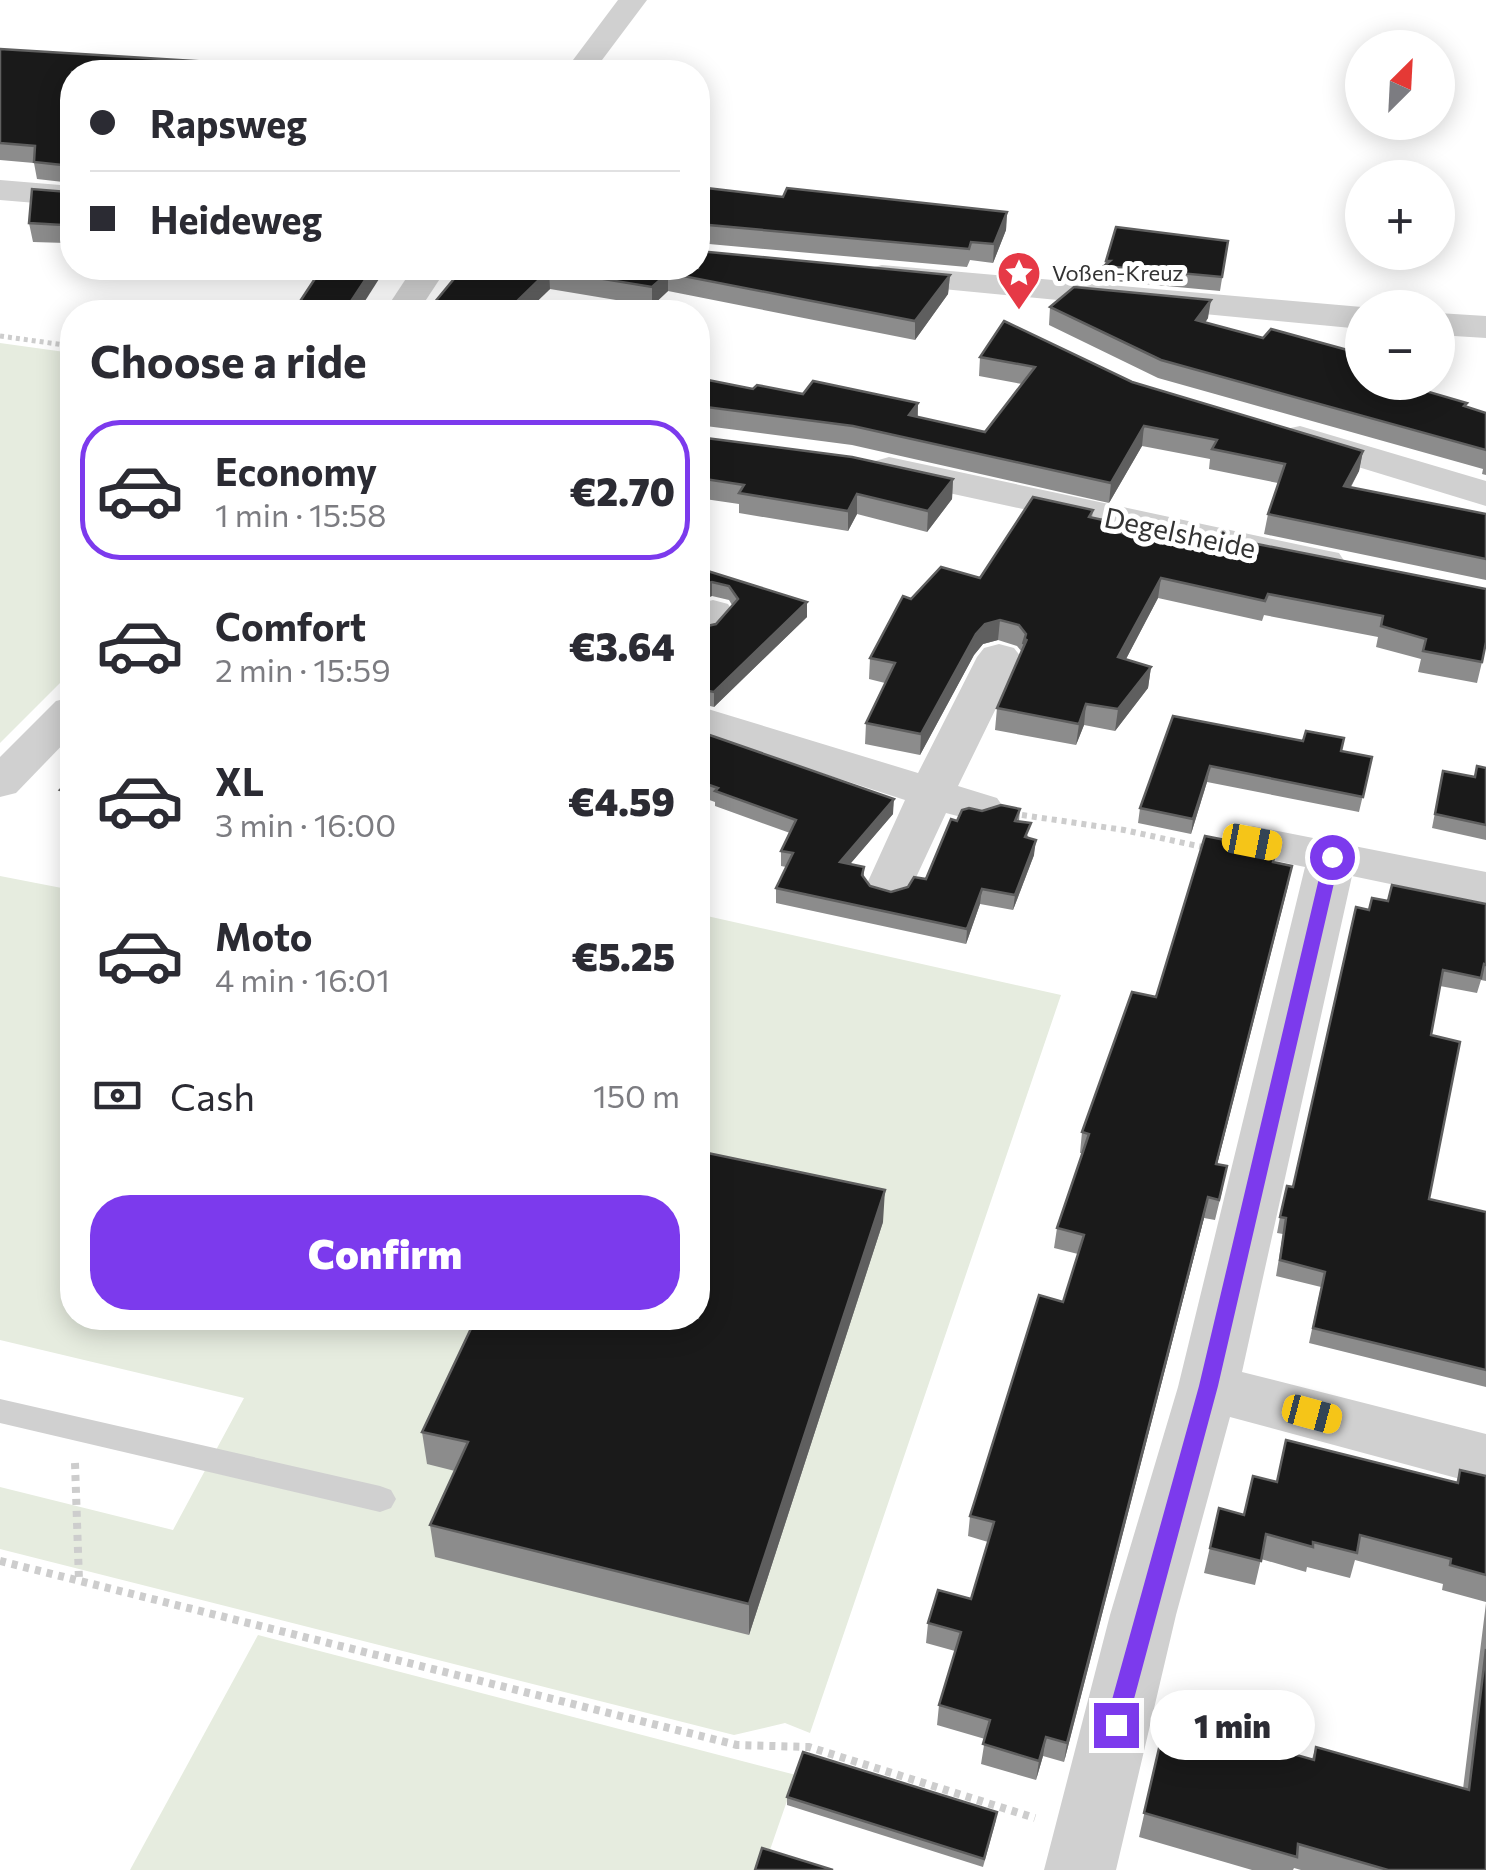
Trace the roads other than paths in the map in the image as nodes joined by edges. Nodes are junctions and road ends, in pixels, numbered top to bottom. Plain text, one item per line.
1 (633, 0) edge
2 (587, 60) edge
3 (0, 190) edge
4 (60, 195) edge
5 (856, 273) edge
6 (1345, 317) edge
7 (1455, 325) edge
8 (1486, 328) edge
9 (1264, 426) edge
10 (852, 461) edge
11 (1486, 494) edge
12 (1354, 568) edge
13 (999, 657) dead end
14 (60, 722) edge
15 (710, 723) edge
16 (0, 783) edge
17 (930, 795) junction
18 (980, 808) edge
19 (1252, 842) edge
20 (1332, 857) junction
21 (889, 888) edge
22 (1486, 888) edge
23 (1208, 1386) junction
24 (0, 1411) edge
25 (1486, 1460) edge
26 (380, 1499) dead end
27 (1084, 1852) edge

1 - 2 street
3 - 4 street
5 - 6 street
7 - 8 street
9 - 11 street
10 - 12 street, Degelsheide
13 - 17 street
14 - 16 street
15 - 17 street
17 - 18 street
17 - 21 street
19 - 20 street
20 - 22 street
20 - 23 street
23 - 25 street
23 - 27 street
24 - 26 lane

